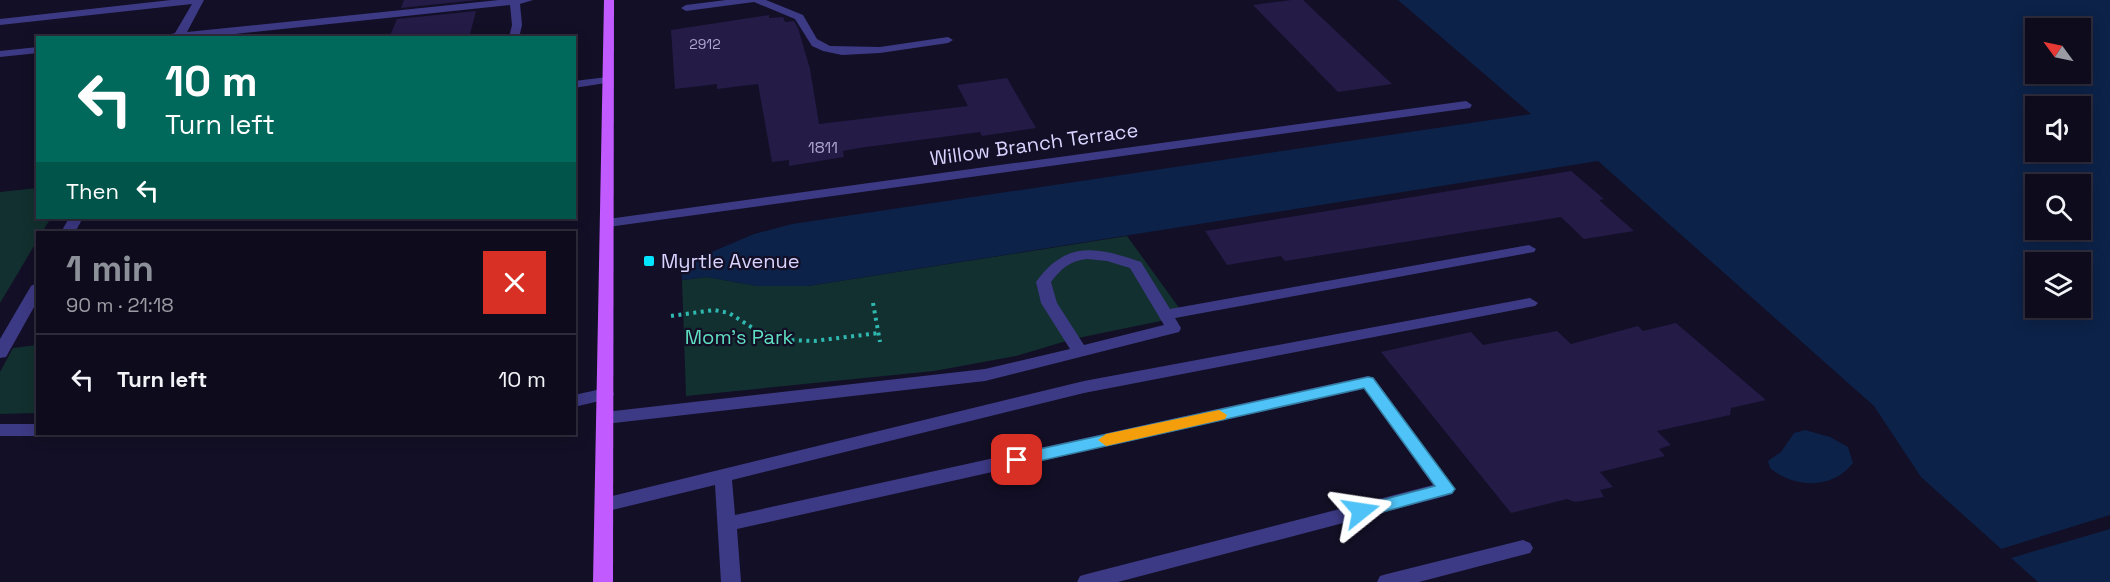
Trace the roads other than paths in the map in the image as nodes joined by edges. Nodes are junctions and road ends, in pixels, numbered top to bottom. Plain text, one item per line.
1 (198, 0) edge
2 (528, 0) edge
3 (609, 0) edge
4 (751, 0) edge
5 (757, 0) edge
6 (515, 1) edge
7 (686, 8) dead end
8 (0, 22) edge
9 (179, 36) edge
10 (187, 36) edge
11 (514, 36) edge
12 (948, 40) dead end
13 (36, 50) edge
14 (0, 54) edge
15 (608, 80) junction
16 (576, 84) edge
17 (1466, 105) dead end
18 (608, 223) junction
19 (1529, 249) dead end
20 (36, 290) edge
21 (1530, 303) dead end
22 (1166, 315) junction
23 (1080, 352) junction
24 (0, 353) edge
25 (606, 394) junction
26 (576, 401) edge
27 (605, 418) junction
28 (0, 430) edge
29 (36, 430) edge
30 (723, 475) junction
31 (604, 504) junction
32 (726, 524) junction
33 (1523, 548) dead end
34 (603, 582) edge
35 (730, 582) edge
36 (1087, 582) edge
37 (1387, 582) edge

1 - 8 street
1 - 9 street
2 - 6 street
3 - 15 main road
4 - 7 street
5 - 12 street
6 - 10 street
6 - 11 street
13 - 14 street
15 - 16 street
15 - 18 main road
17 - 18 street, Willow Branch Terrace
18 - 25 main road
19 - 22 street
20 - 24 street
21 - 30 street
22 - 23 street
22 - 23 street
23 - 27 street
25 - 26 street
25 - 27 main road
27 - 31 main road
28 - 29 street
30 - 31 street
30 - 32 street
31 - 34 main road
32 - 35 street
32 - 36 street
33 - 37 street

